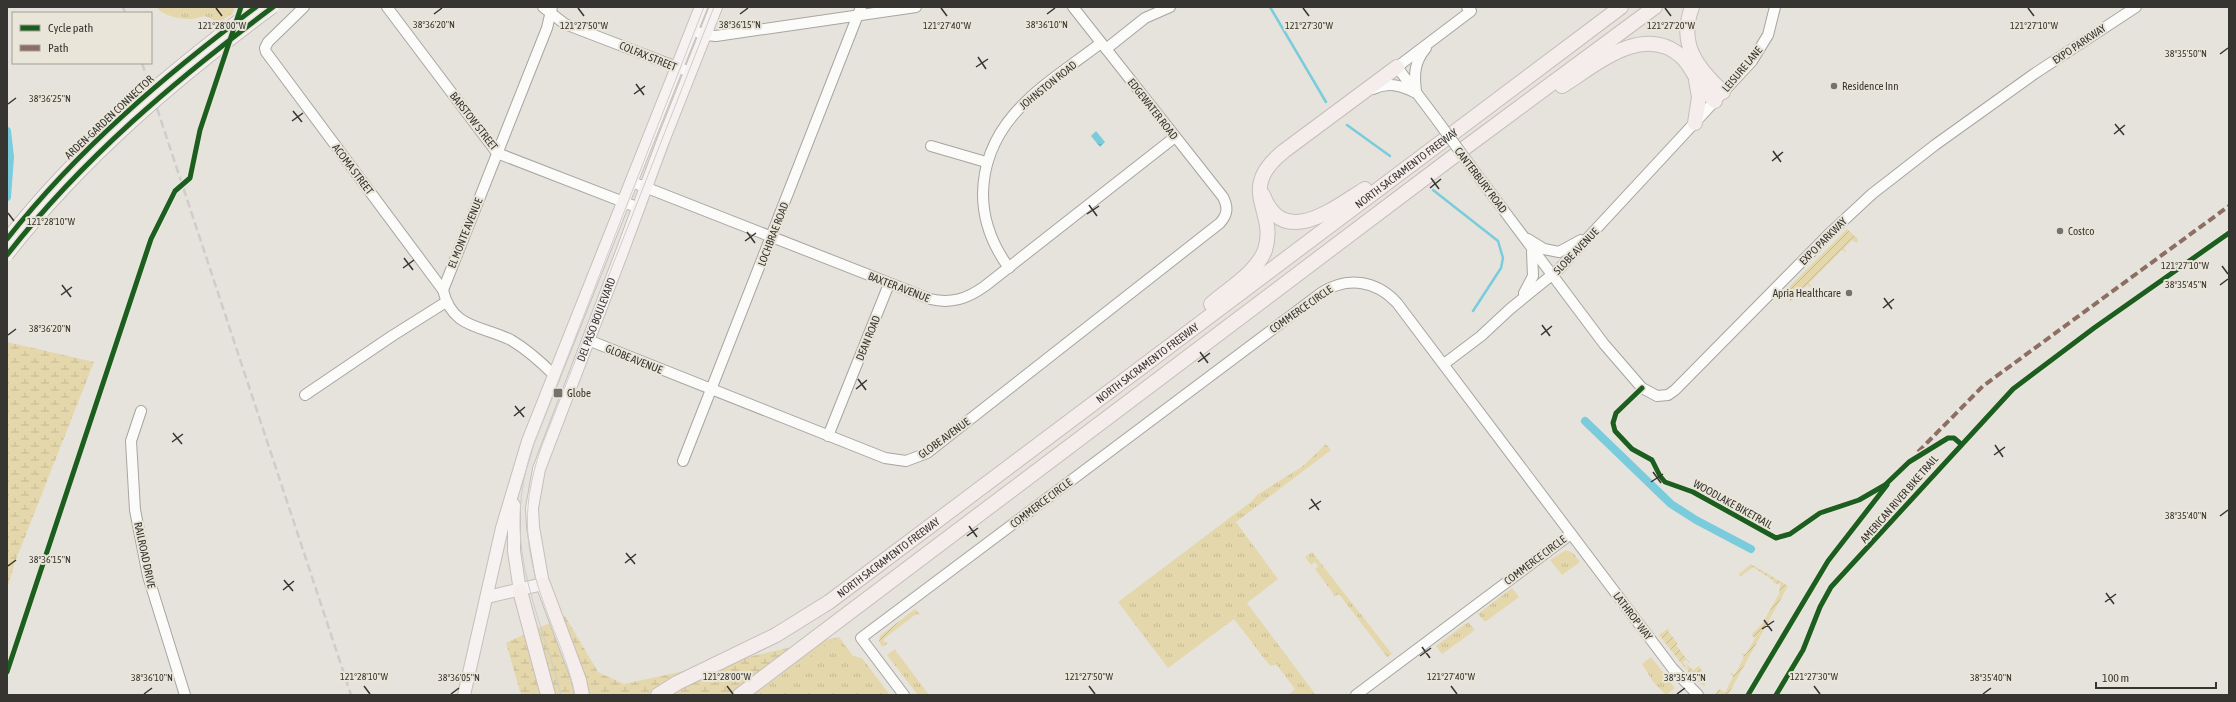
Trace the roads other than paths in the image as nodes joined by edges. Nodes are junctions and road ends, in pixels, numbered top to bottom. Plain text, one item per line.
1 (256, 7) edge
2 (273, 7) edge
3 (304, 7) edge
4 (387, 7) edge
5 (543, 7) edge
6 (701, 7) edge
7 (716, 7) edge
8 (916, 7) edge
9 (1073, 7) edge
10 (1170, 7) edge
11 (1467, 7) edge
12 (1621, 7) edge
13 (1655, 7) edge
14 (1692, 7) edge
15 (1776, 7) edge
16 (2136, 7) edge
17 (551, 11) edge
18 (860, 11) edge
19 (692, 30) junction
20 (705, 35) junction
21 (1434, 39) junction
22 (1103, 46) junction
23 (1397, 67) junction
24 (677, 68) junction
25 (690, 72) junction
26 (1695, 76) junction
27 (1416, 93) junction
28 (1360, 94) junction
29 (1719, 96) junction
30 (1695, 123) junction
31 (1175, 137) junction
32 (1478, 138) junction
33 (930, 146) dead end
34 (1427, 152) junction
35 (498, 153) junction
36 (986, 162) junction
37 (632, 182) junction
38 (646, 188) junction
39 (1260, 188) junction
40 (624, 202) junction
41 (639, 208) junction
42 (1227, 212) joint
43 (1519, 231) junction
44 (1593, 233) junction
45 (771, 238) junction
46 (7, 239) edge
47 (1531, 248) junction
48 (7, 255) edge
49 (1009, 268) junction
50 (1552, 276) junction
51 (890, 284) junction
52 (443, 290) junction
53 (446, 302) junction
54 (1514, 306) junction
55 (588, 340) junction
56 (1444, 364) junction
57 (554, 375) junction
58 (1114, 388) junction
59 (711, 390) junction
60 (305, 395) dead end
61 (140, 411) dead end
62 (828, 436) junction
63 (684, 461) dead end
64 (516, 485) junction
65 (1570, 534) junction
66 (543, 584) junction
67 (520, 590) junction
68 (487, 597) junction
69 (185, 695) edge
70 (464, 695) edge
71 (548, 695) edge
72 (582, 695) edge
73 (658, 695) edge
74 (740, 695) edge
75 (904, 695) edge
76 (1356, 695) edge
77 (1698, 695) edge

1 - 46 main road, ARDEN-GARDEN CONNECTOR, bridge
2 - 48 main road, ARDEN-GARDEN CONNECTOR, bridge
3 - 52 street, ACOMA STREET
4 - 35 street, BARSTOW STREET
5 - 17 street, COLFAX STREET
6 - 19 main road, DEL PASO BOULEVARD
7 - 20 main road, DEL PASO BOULEVARD
8 - 18 street
9 - 22 street, EDGEWATER ROAD
10 - 22 street, JOHNSTON ROAD
11 - 21 street
12 - 34 highway, NORTH SACRAMENTO FREEWAY
13 - 32 highway, NORTH SACRAMENTO FREEWAY
14 - 29 highway
15 - 29 street, LEISURE LANE
16 - 50 street, EXPO PARKWAY
17 - 24 street, COLFAX STREET
17 - 35 street, EL MONTE AVENUE
18 - 20 street
18 - 45 street, LOCHBRAE ROAD
19 - 20 street
19 - 24 main road, DEL PASO BOULEVARD
20 - 25 main road, DEL PASO BOULEVARD
21 - 23 street
21 - 27 street
22 - 31 street, EDGEWATER ROAD
22 - 36 street, JOHNSTON ROAD
23 - 27 street, CANTERBURY ROAD
23 - 28 highway
24 - 25 street, COLFAX STREET
24 - 37 main road, DEL PASO BOULEVARD
25 - 38 main road, DEL PASO BOULEVARD
26 - 29 highway
26 - 30 highway
26 - 32 highway
27 - 28 street
27 - 43 street, CANTERBURY ROAD, bridge
28 - 39 highway
29 - 30 street, LEISURE LANE
30 - 44 street, SLOBE AVENUE
31 - 42 street, EDGEWATER ROAD
31 - 49 street, BAXTER AVENUE
32 - 74 highway, NORTH SACRAMENTO FREEWAY
33 - 36 street
34 - 39 highway
34 - 58 highway, NORTH SACRAMENTO FREEWAY
35 - 40 street, BARSTOW STREET
35 - 52 street, EL MONTE AVENUE
36 - 49 street, JOHNSTON ROAD
37 - 38 street, BAXTER AVENUE
37 - 40 main road, DEL PASO BOULEVARD
38 - 41 main road, DEL PASO BOULEVARD
38 - 45 street, BAXTER AVENUE
39 - 58 highway
40 - 41 street, BARSTOW STREET
40 - 57 main road, DEL PASO BOULEVARD
41 - 55 main road, DEL PASO BOULEVARD
42 - 62 street, GLOBE AVENUE
43 - 44 street
43 - 47 street, CANTERBURY ROAD
44 - 50 street, SLOBE AVENUE
45 - 51 street, BAXTER AVENUE
45 - 59 street, LOCHBRAE ROAD
47 - 50 street, CANTERBURY ROAD
47 - 54 street
49 - 51 street, BAXTER AVENUE
50 - 54 street, SLOBE AVENUE
51 - 62 street, DEAN ROAD
52 - 53 street
53 - 57 street
53 - 60 street
54 - 56 street, SLOBE AVENUE
55 - 59 street, GLOBE AVENUE
55 - 66 main road, DEL PASO BOULEVARD
56 - 65 street, COMMERCE CIRCLE
56 - 75 street, COMMERCE CIRCLE
57 - 64 main road, DEL PASO BOULEVARD
58 - 73 highway, NORTH SACRAMENTO FREEWAY
59 - 62 street, GLOBE AVENUE
59 - 63 street, LOCHBRAE ROAD
61 - 69 street, RAILROAD DRIVE
64 - 67 main road
64 - 68 main road, DEL PASO BOULEVARD
65 - 76 street, COMMERCE CIRCLE
65 - 77 street, LATHROP WAY
66 - 67 main road
66 - 72 highway
67 - 68 main road
67 - 71 highway
68 - 70 main road, DEL PASO BOULEVARD

